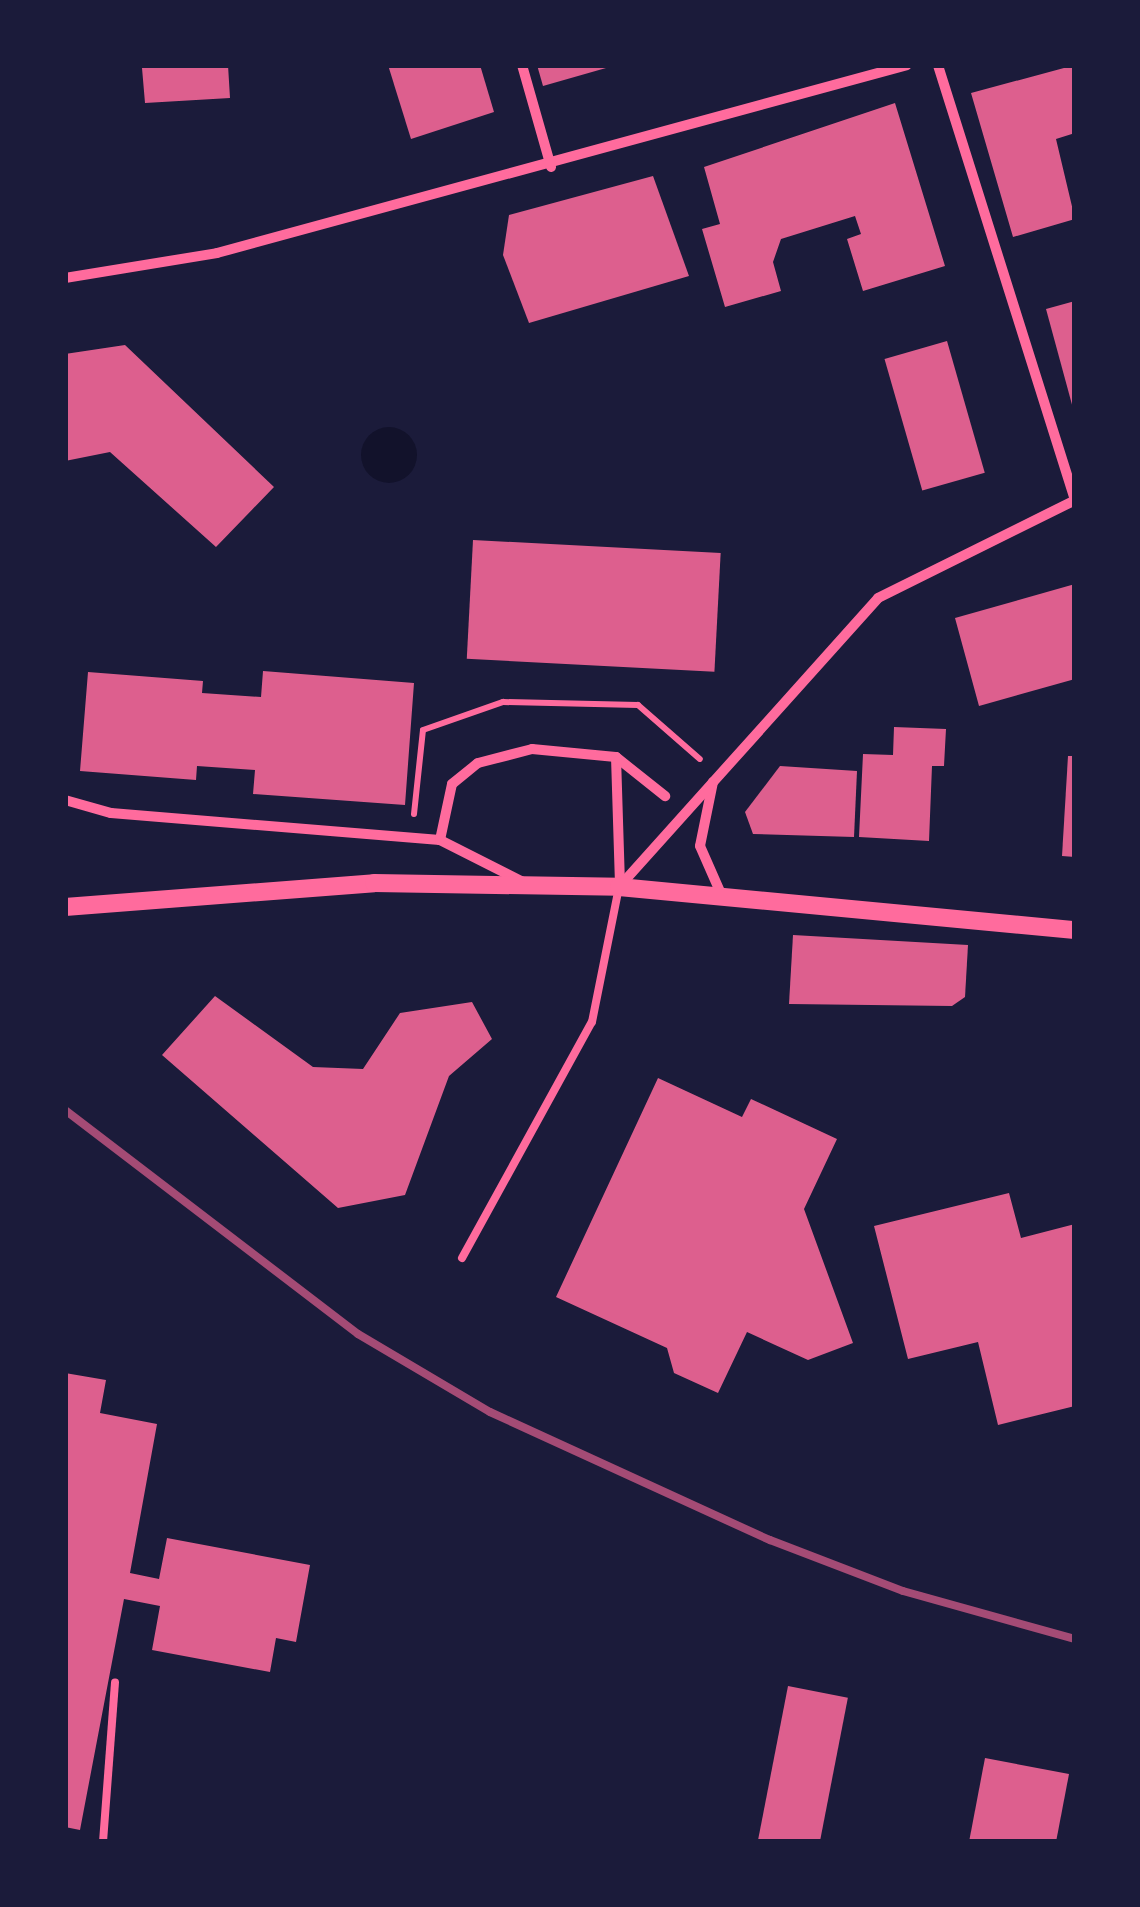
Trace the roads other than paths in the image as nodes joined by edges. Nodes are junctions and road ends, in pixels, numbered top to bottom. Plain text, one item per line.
1 (522, 65) edge
2 (907, 65) edge
3 (938, 65) edge
4 (551, 167) junction
5 (65, 278) edge
6 (1075, 500) edge
7 (616, 757) junction
8 (713, 781) junction
9 (665, 796) dead end
10 (65, 800) edge
11 (440, 840) junction
12 (528, 885) junction
13 (620, 886) junction
14 (722, 896) junction
15 (65, 907) edge
16 (1075, 930) edge
17 (462, 1258) dead end
18 (115, 1682) dead end
19 (103, 1842) edge

1 - 4 street
2 - 4 street
3 - 6 street
4 - 5 street
6 - 8 street
7 - 9 street
7 - 11 street
7 - 13 street
8 - 13 street
8 - 14 street
10 - 11 street
11 - 12 street
12 - 13 street
12 - 15 street
13 - 14 street
13 - 17 lane
14 - 16 street
18 - 19 lane

